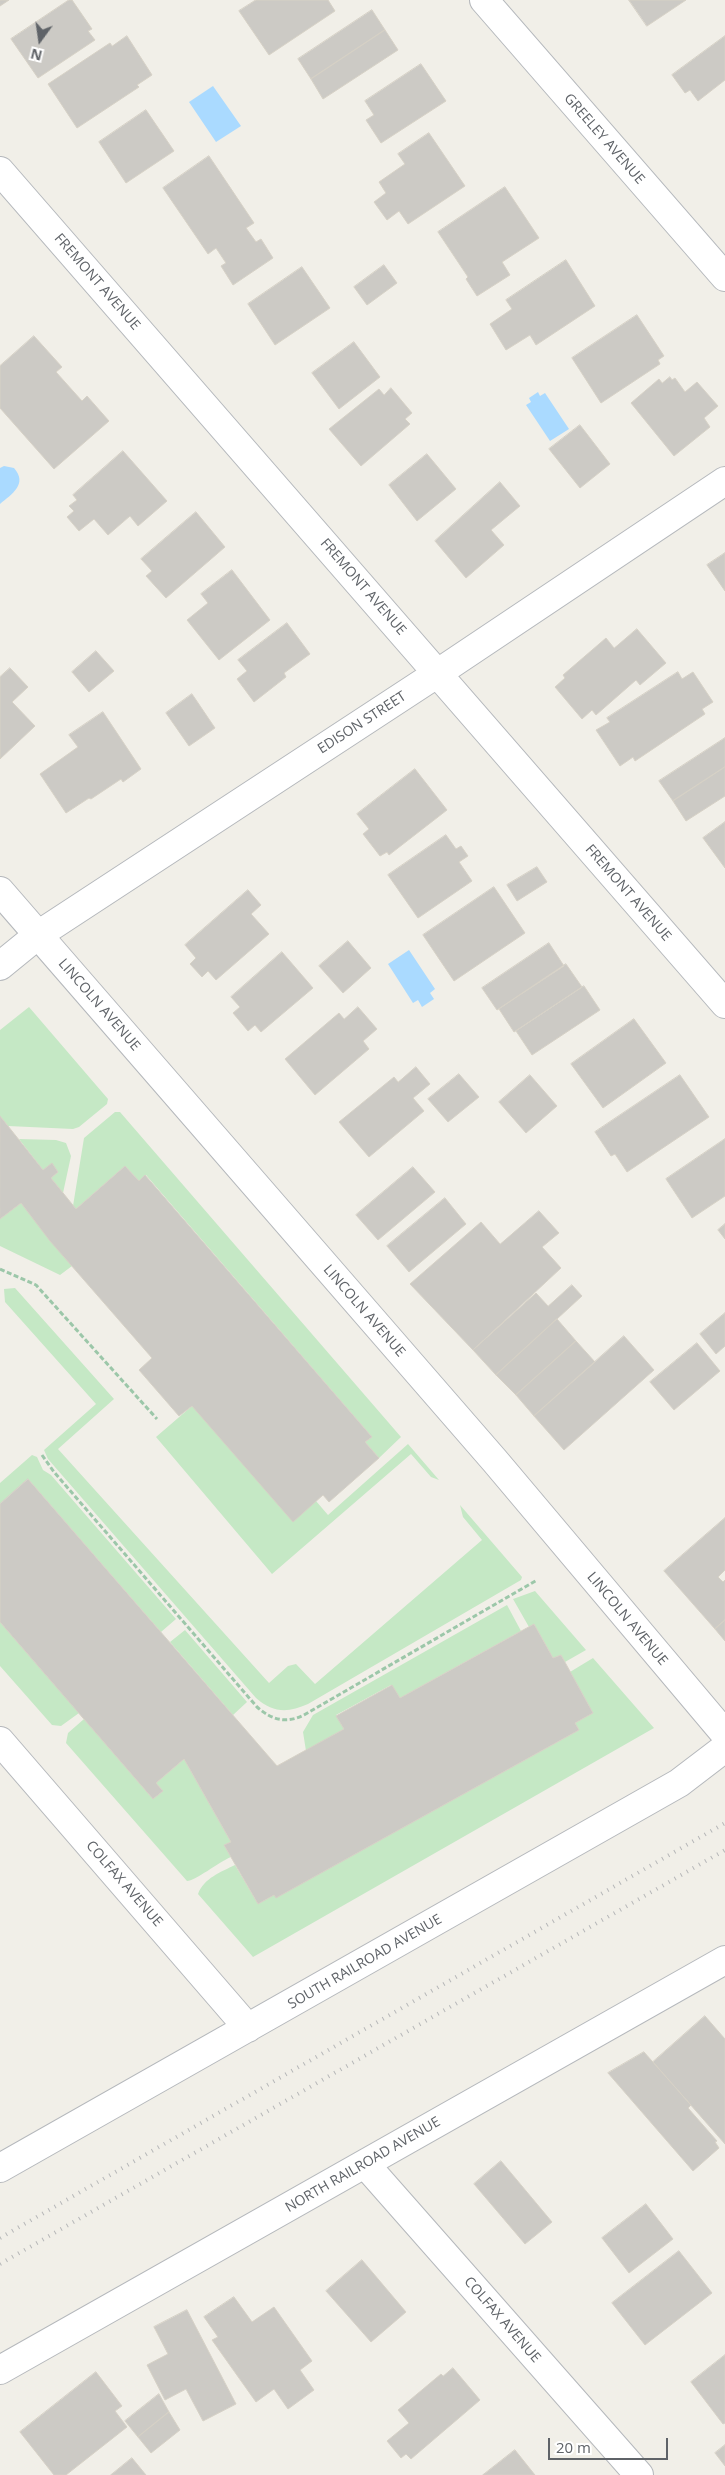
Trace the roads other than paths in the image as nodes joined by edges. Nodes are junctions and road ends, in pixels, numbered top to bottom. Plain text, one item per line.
1 (484, 0) edge
2 (0, 171) edge
3 (725, 277) edge
4 (725, 481) edge
5 (438, 673) junction
6 (0, 891) edge
7 (38, 935) junction
8 (0, 966) edge
9 (725, 1004) edge
10 (725, 1734) edge
11 (0, 1741) edge
12 (725, 1748) edge
13 (725, 1960) edge
14 (248, 2028) junction
15 (365, 2164) junction
16 (0, 2168) edge
17 (0, 2370) edge
18 (639, 2475) edge

1 - 3 street, GREELEY AVENUE
2 - 5 street, FREMONT AVENUE
4 - 5 street, EDISON STREET
5 - 7 street, EDISON STREET
5 - 9 street, FREMONT AVENUE
6 - 7 street, LINCOLN AVENUE
7 - 8 street, EDISON STREET
7 - 10 street, LINCOLN AVENUE
11 - 14 street, COLFAX AVENUE
12 - 14 street, SOUTH RAILROAD AVENUE
13 - 15 street, NORTH RAILROAD AVENUE
14 - 16 street, SOUTH RAILROAD AVENUE
15 - 17 street, NORTH RAILROAD AVENUE
15 - 18 street, COLFAX AVENUE

